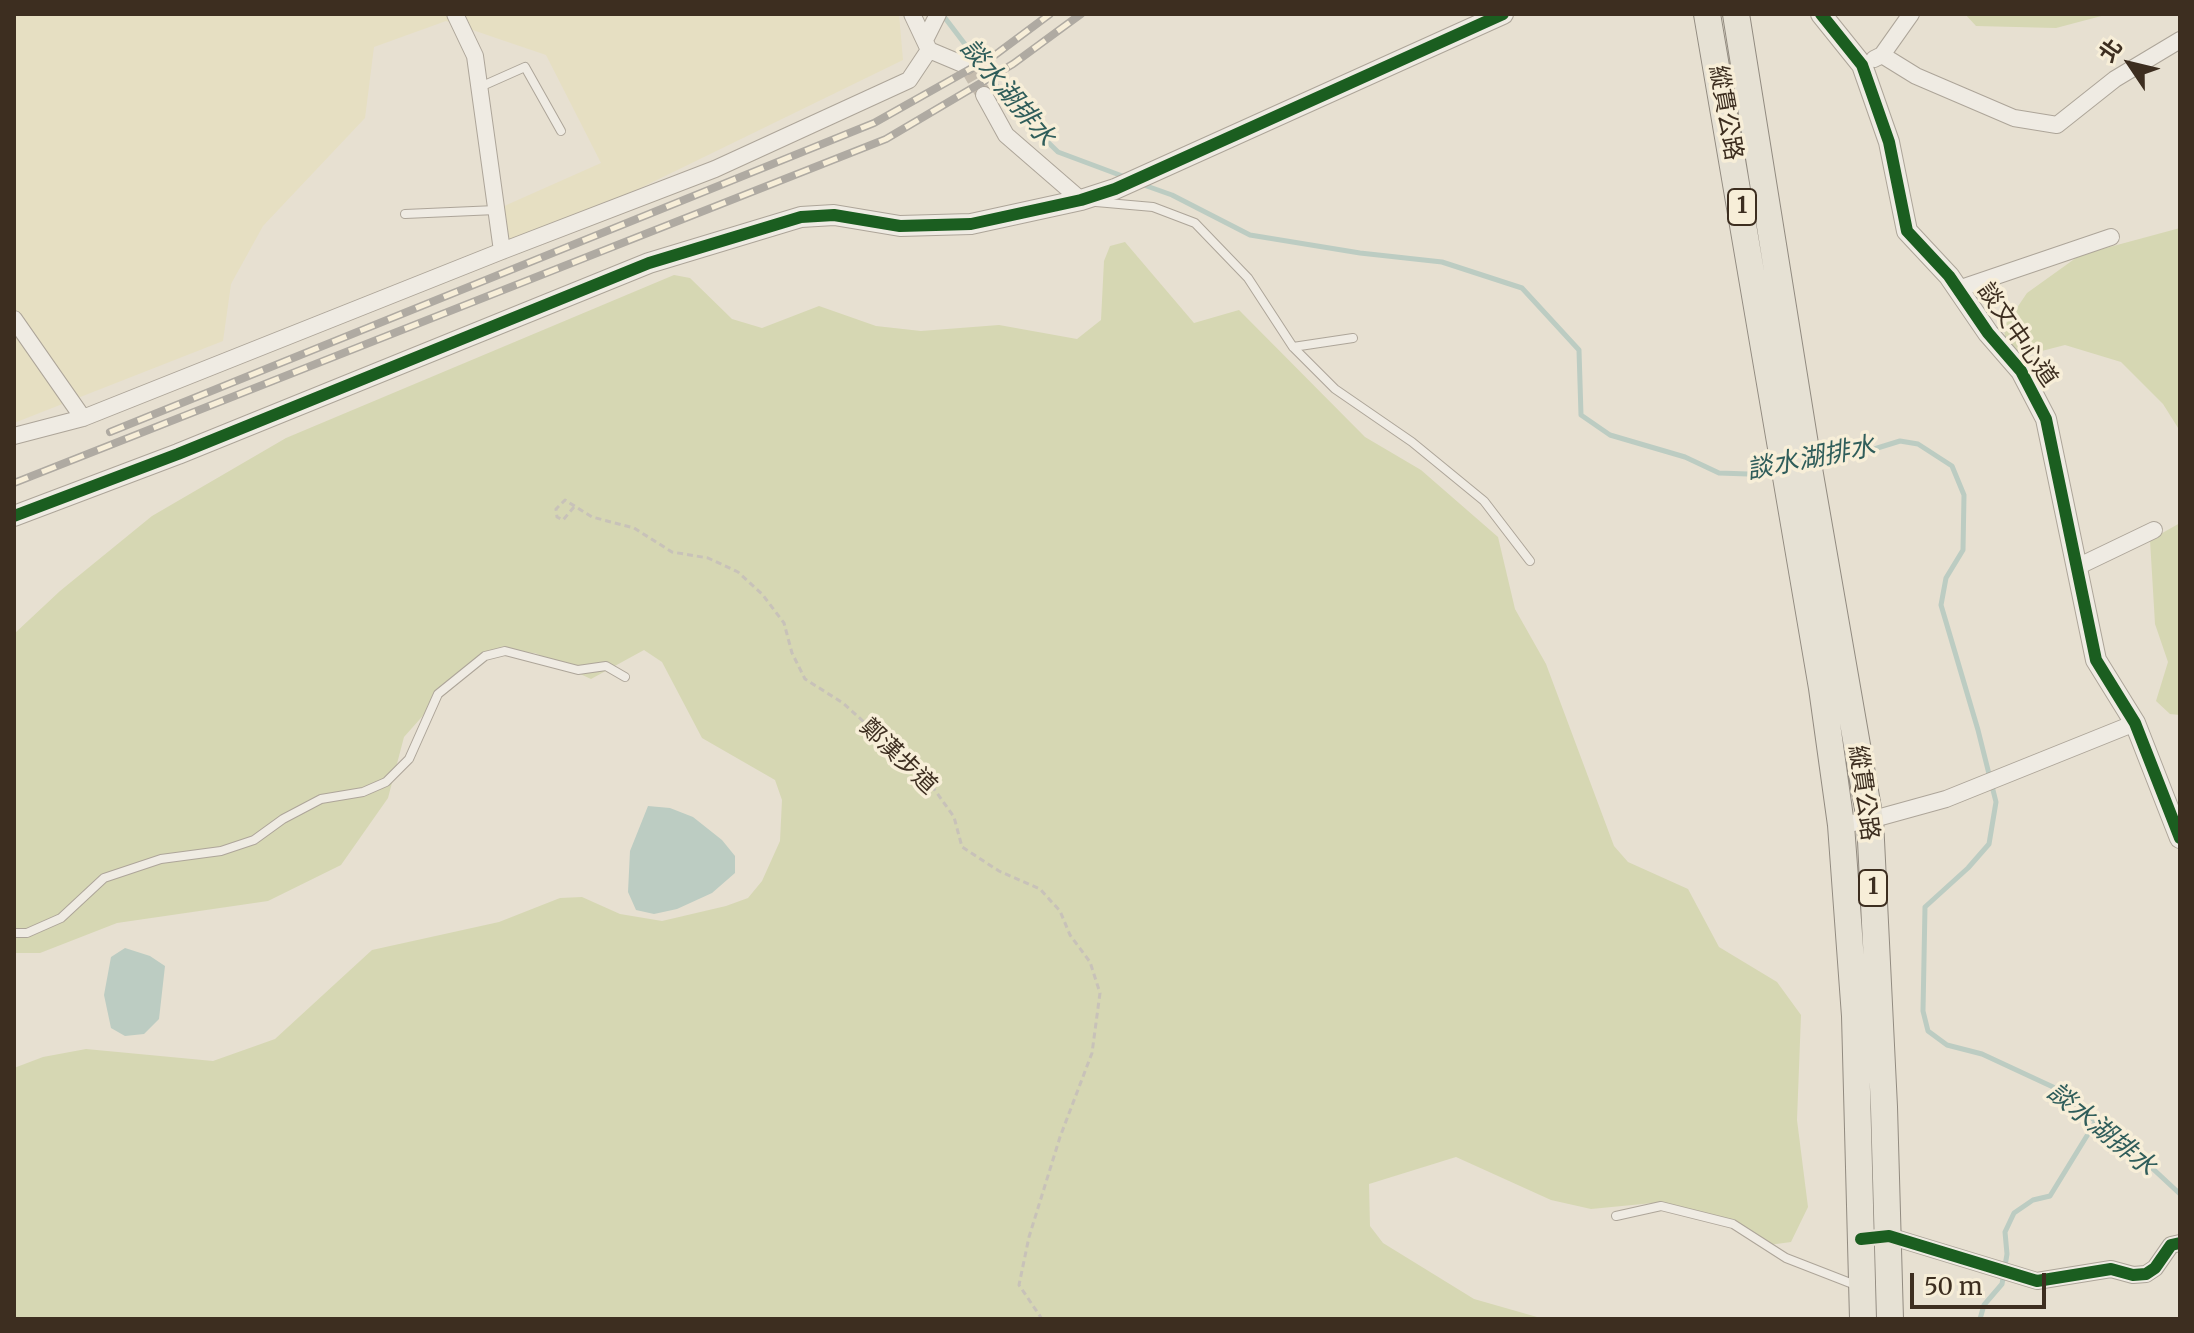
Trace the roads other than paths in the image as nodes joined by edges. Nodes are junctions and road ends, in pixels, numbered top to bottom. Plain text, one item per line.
1 (455, 14) edge
2 (912, 14) edge
3 (1503, 14) edge
4 (1707, 14) edge
5 (1736, 14) edge
6 (1821, 14) edge
7 (1911, 14) edge
8 (931, 32) edge
9 (2180, 40) edge
10 (1882, 55) junction
11 (1862, 65) junction
12 (967, 66) tunnel mouth
13 (479, 88) junction
14 (984, 95) tunnel mouth
15 (561, 131) dead end
16 (1081, 200) junction
17 (496, 210) junction
18 (405, 214) dead end
19 (2111, 237) dead end
20 (502, 251) junction
21 (1958, 289) junction
22 (14, 319) edge
23 (1353, 338) dead end
24 (1293, 347) junction
25 (1786, 398) junction
26 (83, 418) junction
27 (14, 436) edge
28 (14, 516) edge
29 (2154, 530) dead end
30 (1530, 561) dead end
31 (2077, 567) junction
32 (625, 677) dead end
33 (1834, 685) junction
34 (2135, 723) junction
35 (1870, 820) junction
36 (1841, 825) junction
37 (2180, 838) edge
38 (14, 933) edge
39 (1616, 1216) dead end
40 (1889, 1236) junction
41 (1861, 1239) junction
42 (2180, 1243) edge
43 (1862, 1287) junction
44 (1863, 1319) edge
45 (1890, 1319) edge

1 - 13 street
2 - 8 street
3 - 16 street
4 - 25 main road, 縱貫公路 / 1
5 - 25 main road, 縱貫公路 / 1
6 - 11 street, 談文中心道
7 - 10 street
8 - 12 street
8 - 20 street
9 - 10 street
10 - 11 street
11 - 21 street, 談文中心道
13 - 15 lane
13 - 17 street
14 - 16 street
16 - 24 lane
16 - 28 street
17 - 18 lane
17 - 20 street
19 - 21 street
20 - 26 street
21 - 31 street, 談文中心道
22 - 26 street
23 - 24 lane
24 - 30 lane
25 - 33 main road, 縱貫公路 / 1
26 - 27 street
29 - 31 street
31 - 34 street, 談文中心道
32 - 38 lane
33 - 35 main road, 縱貫公路 / 1
33 - 36 main road, 縱貫公路 / 1
34 - 35 street
34 - 37 street, 談文中心道
35 - 36 street
35 - 40 main road, 縱貫公路 / 1
36 - 41 main road, 縱貫公路 / 1
39 - 43 lane
40 - 41 street
40 - 42 street
40 - 45 main road, 縱貫公路 / 1
41 - 43 main road, 縱貫公路 / 1
43 - 44 main road, 縱貫公路 / 1

